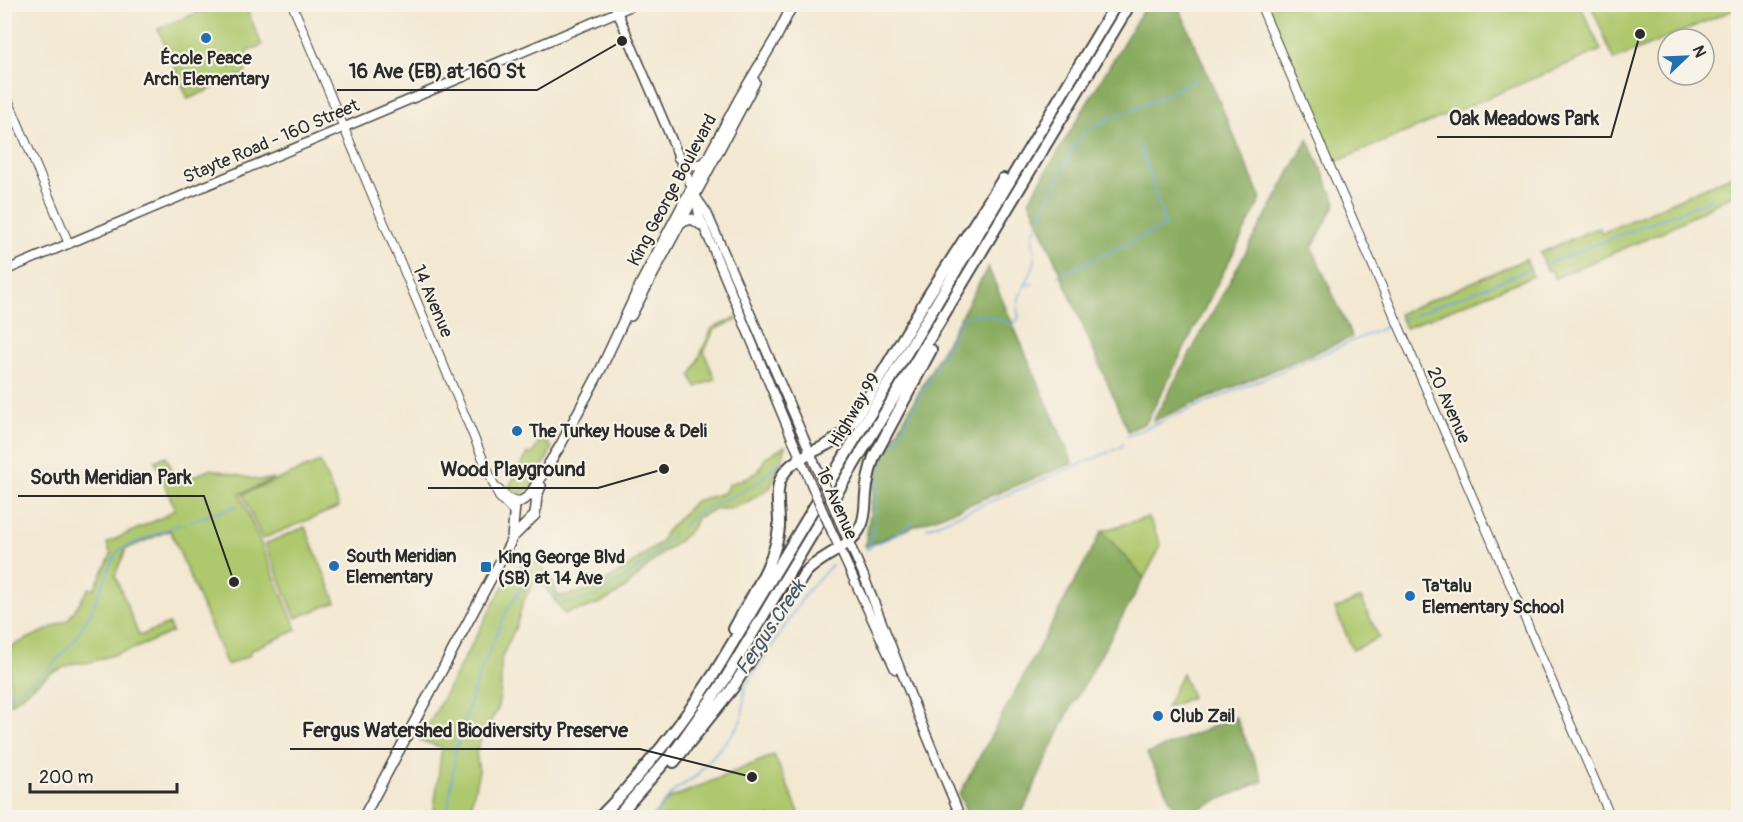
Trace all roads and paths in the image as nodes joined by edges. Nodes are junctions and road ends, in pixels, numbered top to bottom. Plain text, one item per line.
1 (292, 4) edge
2 (636, 4) edge
3 (793, 4) edge
4 (1116, 4) edge
5 (1130, 4) edge
6 (1260, 4) edge
7 (616, 8) edge
8 (777, 36) junction
9 (1080, 64) junction
10 (4, 90) edge
11 (343, 128) junction
12 (678, 157) junction
13 (705, 162) junction
14 (694, 192) junction
15 (682, 222) junction
16 (704, 227) junction
17 (997, 228) junction
18 (69, 244) junction
19 (4, 271) edge
20 (724, 274) junction
21 (736, 280) junction
22 (756, 348) junction
23 (604, 362) junction
24 (771, 366) junction
25 (560, 446) junction
26 (810, 453) junction
27 (800, 459) junction
28 (495, 486) junction
29 (522, 500) junction
30 (536, 508) junction
31 (514, 514) junction
32 (527, 522) junction
33 (512, 538) junction
34 (849, 541) junction
35 (839, 547) junction
36 (919, 717) junction
37 (676, 729) junction
38 (363, 818) edge
39 (599, 818) edge
40 (616, 818) edge
41 (620, 818) edge
42 (961, 818) edge
43 (1611, 818) edge

1 - 11 street, 14 Avenue
2 - 7 main road, Stayte Road - 160 Street
3 - 8 main road, King George Boulevard
4 - 9 highway, Highway 99
5 - 17 highway, Highway 99
6 - 43 street, 20 Avenue
7 - 11 main road, Stayte Road - 160 Street
7 - 12 main road, 16 Avenue
8 - 13 main road, King George Boulevard
8 - 14 main road, King George Boulevard
9 - 26 highway
9 - 37 highway, Highway 99
10 - 18 street
11 - 18 main road, Stayte Road - 160 Street
11 - 28 street, 14 Avenue
12 - 13 main road
12 - 14 main road, 16 Avenue
13 - 14 main road, King George Boulevard
14 - 15 main road, King George Boulevard
14 - 16 main road, 16 Avenue
14 - 21 main road, 16 Avenue
14 - 23 main road, King George Boulevard
15 - 16 main road
15 - 23 main road, King George Boulevard
16 - 20 main road, 16 Avenue
17 - 34 highway
17 - 40 highway, Highway 99
18 - 19 main road, Stayte Road - 160 Street
20 - 21 main road
20 - 22 main road, 16 Avenue
21 - 24 main road, 16 Avenue
22 - 24 main road
22 - 27 main road, 16 Avenue
23 - 25 main road, King George Boulevard
24 - 26 main road, 16 Avenue
25 - 29 main road, King George Boulevard
25 - 30 main road, King George Boulevard
26 - 27 highway
26 - 34 main road, 16 Avenue, bridge
27 - 35 main road, 16 Avenue, bridge
27 - 37 highway
28 - 29 street
28 - 31 street, 14 Avenue
29 - 30 main road
29 - 31 main road
30 - 32 main road
31 - 32 main road
31 - 33 main road
32 - 33 main road
33 - 38 main road
34 - 35 highway
34 - 36 main road, 16 Avenue
35 - 36 main road, 16 Avenue
35 - 41 highway
36 - 42 main road, 16 Avenue
37 - 39 highway, Highway 99

